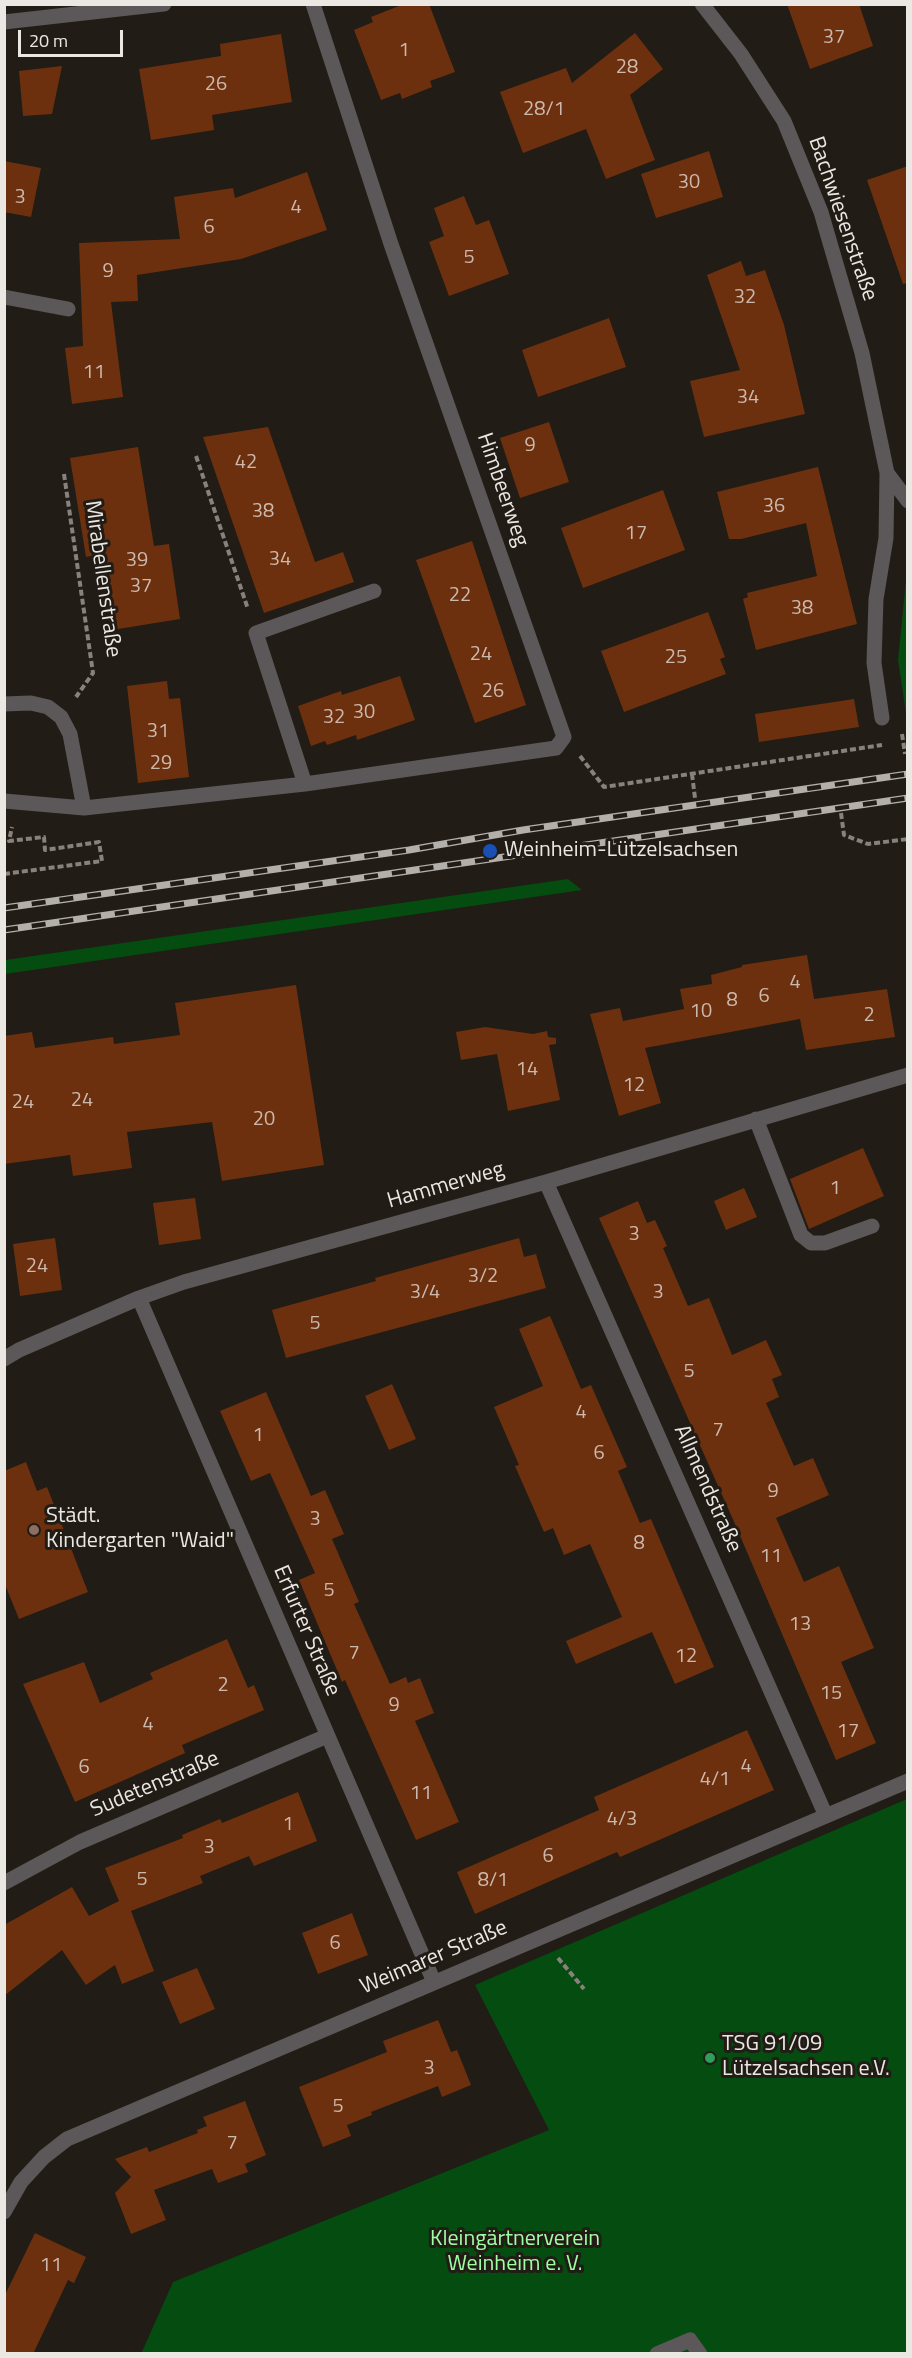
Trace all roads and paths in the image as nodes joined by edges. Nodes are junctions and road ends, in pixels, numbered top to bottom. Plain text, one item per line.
1 (164, 4) edge
2 (313, 4) edge
3 (702, 4) edge
4 (4, 22) edge
5 (4, 297) edge
6 (68, 309) dead end
7 (196, 456) dead end
8 (887, 472) junction
9 (64, 474) dead end
10 (908, 501) edge
11 (374, 591) dead end
12 (256, 633) junction
13 (4, 704) edge
14 (61, 717) junction
15 (882, 718) dead end
16 (885, 745) dead end
17 (581, 758) dead end
18 (692, 774) junction
19 (305, 784) junction
20 (695, 798) dead end
21 (4, 801) edge
22 (84, 808) junction
23 (840, 813) dead end
24 (13, 823) dead end
25 (908, 839) edge
26 (7, 842) edge
27 (4, 874) edge
28 (908, 1075) edge
29 (756, 1119) junction
30 (546, 1182) junction
31 (872, 1226) dead end
32 (139, 1298) junction
33 (4, 1359) edge
34 (327, 1736) junction
35 (908, 1781) edge
36 (826, 1816) junction
37 (4, 1883) edge
38 (540, 1937) junction
39 (434, 1982) junction
40 (584, 1989) dead end
41 (4, 2212) edge
42 (657, 2354) edge
43 (699, 2354) edge

1 - 4 street
2 - 19 street, Himbeerweg
3 - 8 street, Bachwiesenstraße
5 - 6 street
7 - 12 path
8 - 10 street, Bachwiesenstraße
8 - 15 street, Bachwiesenstraße
9 - 14 path, Mirabellenstraße
11 - 12 street
12 - 19 street
13 - 14 street
14 - 22 street
16 - 18 path
17 - 18 path
18 - 20 path
19 - 22 street, Himbeerweg
21 - 22 street
23 - 25 path
24 - 26 path
26 - 27 path
28 - 29 street, Hammerweg
29 - 30 street, Hammerweg
29 - 31 street
30 - 32 street, Hammerweg
30 - 36 street, Allmendstraße
32 - 33 street, Hammerweg
32 - 34 street, Erfurter Straße
34 - 37 street, Sudetenstraße
34 - 39 street, Erfurter Straße
35 - 36 street, Weimarer Straße
36 - 38 street, Weimarer Straße
38 - 39 street, Weimarer Straße
38 - 40 path
39 - 41 street, Weimarer Straße
42 - 43 street

